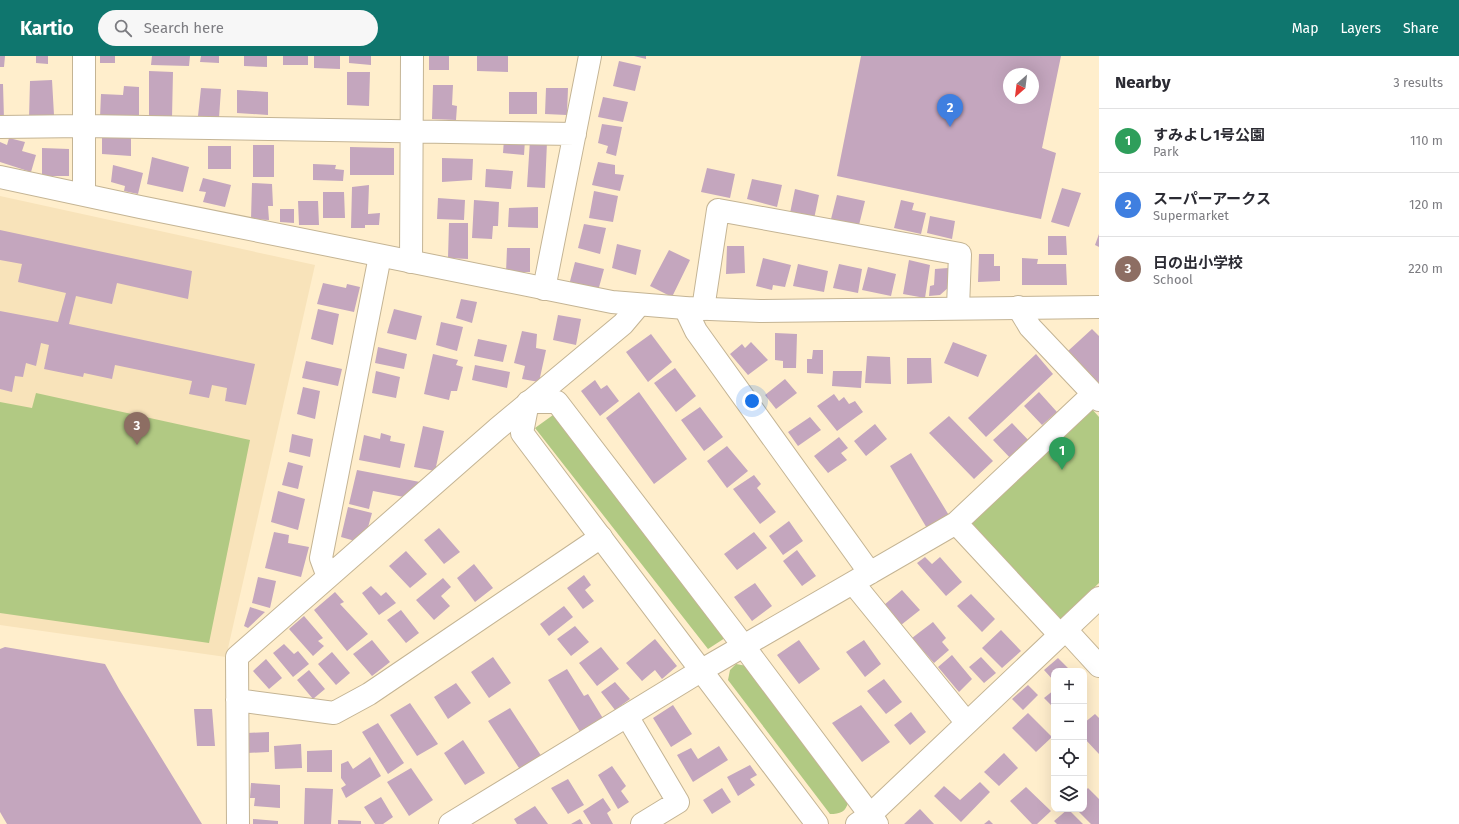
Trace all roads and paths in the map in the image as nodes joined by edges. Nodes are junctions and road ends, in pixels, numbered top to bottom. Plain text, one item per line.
1 (84, 56) edge
2 (412, 56) edge
3 (590, 56) edge
4 (84, 126) junction
5 (0, 127) edge
6 (411, 130) junction
7 (575, 134) junction
8 (0, 177) edge
9 (84, 194) junction
10 (380, 256) junction
11 (411, 262) junction
12 (544, 288) junction
13 (639, 305) junction
14 (1099, 307) edge
15 (958, 308) junction
16 (1018, 308) junction
17 (694, 309) junction
18 (1096, 397) edge
19 (528, 402) junction
20 (956, 523) junction
21 (601, 537) junction
22 (328, 577) junction
23 (861, 578) junction
24 (1099, 598) edge
25 (1063, 633) junction
26 (745, 647) junction
27 (1099, 666) edge
28 (702, 670) junction
29 (237, 700) junction
30 (627, 716) junction
31 (967, 723) junction
32 (868, 821) edge
33 (238, 824) edge
34 (450, 824) edge
35 (642, 824) edge
36 (817, 824) edge

1 - 4 street
2 - 6 street
3 - 7 street
4 - 5 street
4 - 6 street
4 - 9 street
6 - 7 street
6 - 11 street
7 - 12 street
8 - 9 street
9 - 10 street
10 - 11 street
10 - 22 street
11 - 12 street
12 - 13 street
13 - 17 street
13 - 19 street
14 - 16 street
15 - 16 street
15 - 17 street
15 - 17 street
16 - 18 street
17 - 23 street
18 - 20 street
19 - 21 street
19 - 22 street
19 - 26 street
20 - 23 street
20 - 25 street
21 - 28 street
21 - 29 street
22 - 29 street
23 - 26 street
23 - 31 street
24 - 25 street
25 - 27 street
25 - 31 street
26 - 28 street
26 - 32 street
28 - 30 street
28 - 36 street
29 - 33 street
30 - 34 street
30 - 35 street
31 - 32 street

